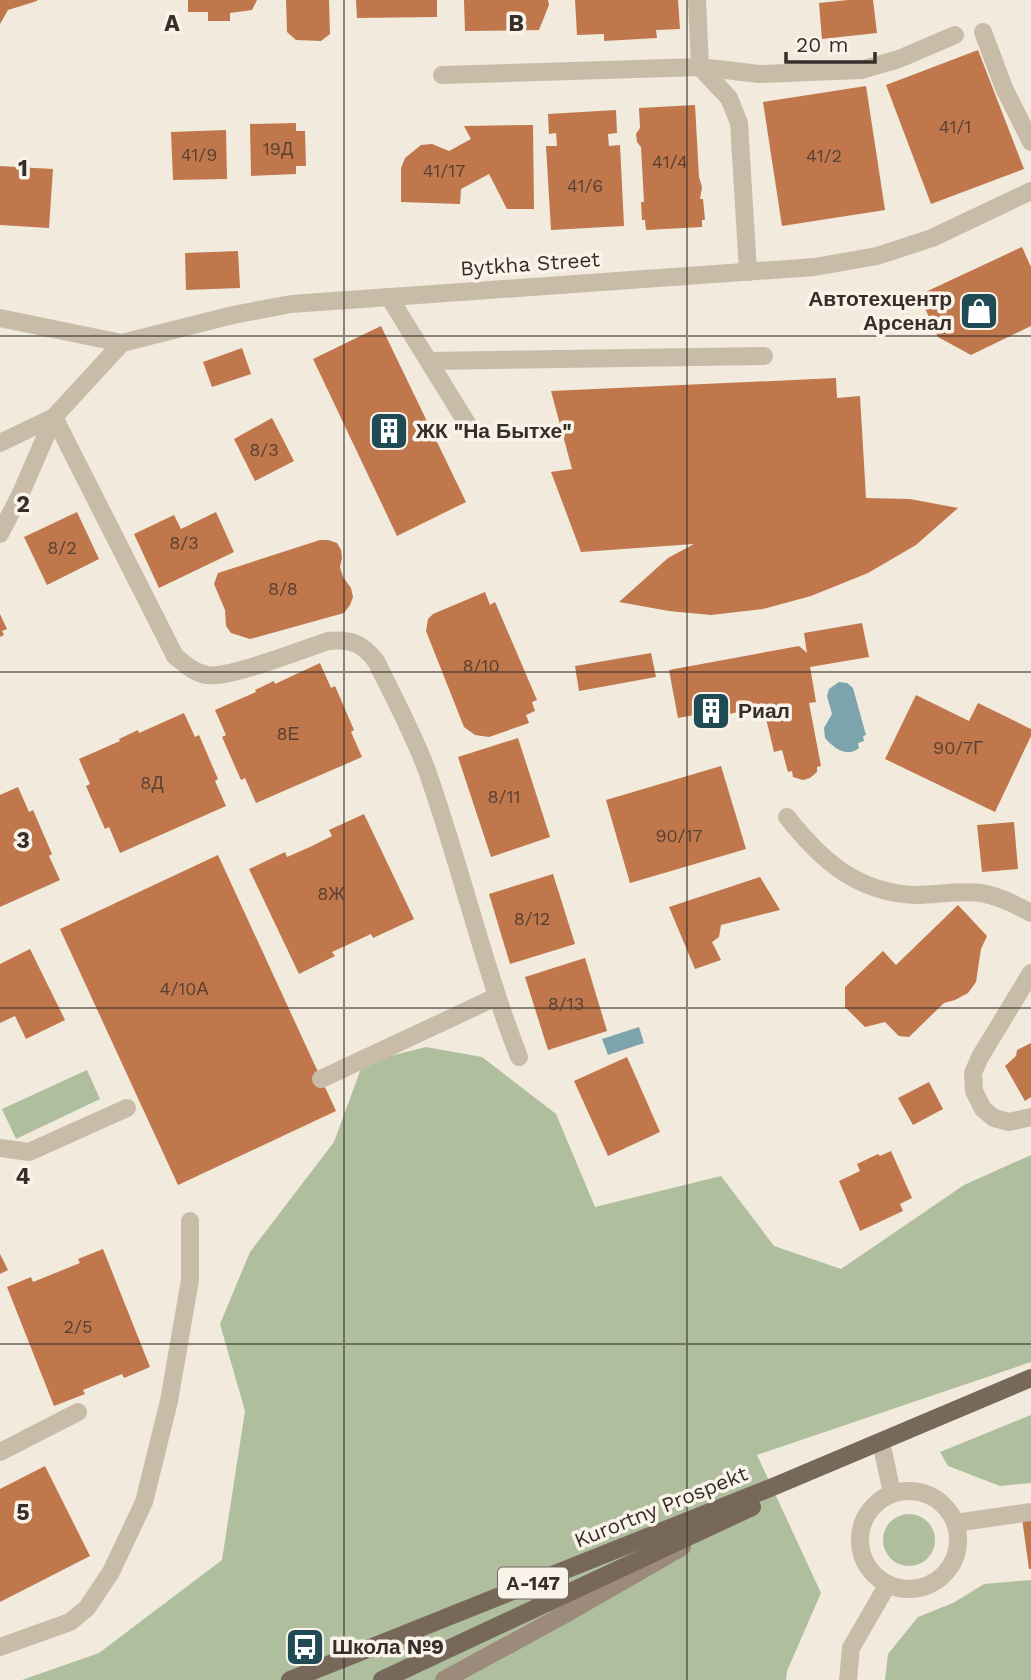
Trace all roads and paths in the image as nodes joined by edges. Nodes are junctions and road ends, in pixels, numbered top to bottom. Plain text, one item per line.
1 (697, 0) edge
2 (983, 32) dead end
3 (955, 35) dead end
4 (700, 67) junction
5 (442, 75) dead end
6 (1031, 142) edge
7 (1031, 191) edge
8 (748, 272) junction
9 (389, 296) junction
10 (0, 318) edge
11 (122, 343) junction
12 (764, 356) dead end
13 (429, 361) junction
14 (54, 417) junction
15 (468, 425) dead end
16 (0, 443) edge
17 (0, 534) edge
18 (787, 817) dead end
19 (1031, 913) edge
20 (1031, 973) edge
21 (496, 997) junction
22 (519, 1057) dead end
23 (321, 1079) dead end
24 (127, 1108) dead end
25 (1031, 1117) edge
26 (0, 1148) edge
27 (190, 1220) dead end
28 (1031, 1378) edge
29 (78, 1412) dead end
30 (881, 1442) junction
31 (0, 1452) edge
32 (775, 1486) junction
33 (892, 1493) junction
34 (750, 1508) junction
35 (1031, 1512) edge
36 (955, 1523) junction
37 (887, 1584) junction
38 (0, 1647) edge
39 (290, 1680) edge
40 (382, 1680) edge
41 (444, 1680) edge
42 (848, 1680) edge

1 - 4 street
2 - 6 street
3 - 4 street
4 - 5 street
4 - 8 street
7 - 8 street, Bytkha Street
8 - 9 street, Bytkha Street
9 - 11 street, Bytkha Street
9 - 13 street
10 - 11 street
11 - 14 street
12 - 13 street
13 - 15 street
14 - 16 street
14 - 17 street
14 - 21 street
18 - 19 street
20 - 25 street
21 - 22 street
21 - 23 street
24 - 26 street
27 - 38 street
28 - 30 main road, Kurortny Prospekt / А-147
29 - 31 street
30 - 32 main road, Kurortny Prospekt / А-147
30 - 33 street
32 - 34 main road, Kurortny Prospekt / А-147
32 - 39 main road, Kurortny Prospekt / А-147
33 - 36 street
33 - 37 street
34 - 40 main road, Kurortny Prospekt / А-147
34 - 41 main road, А-147
35 - 36 street
36 - 37 street
37 - 42 street

